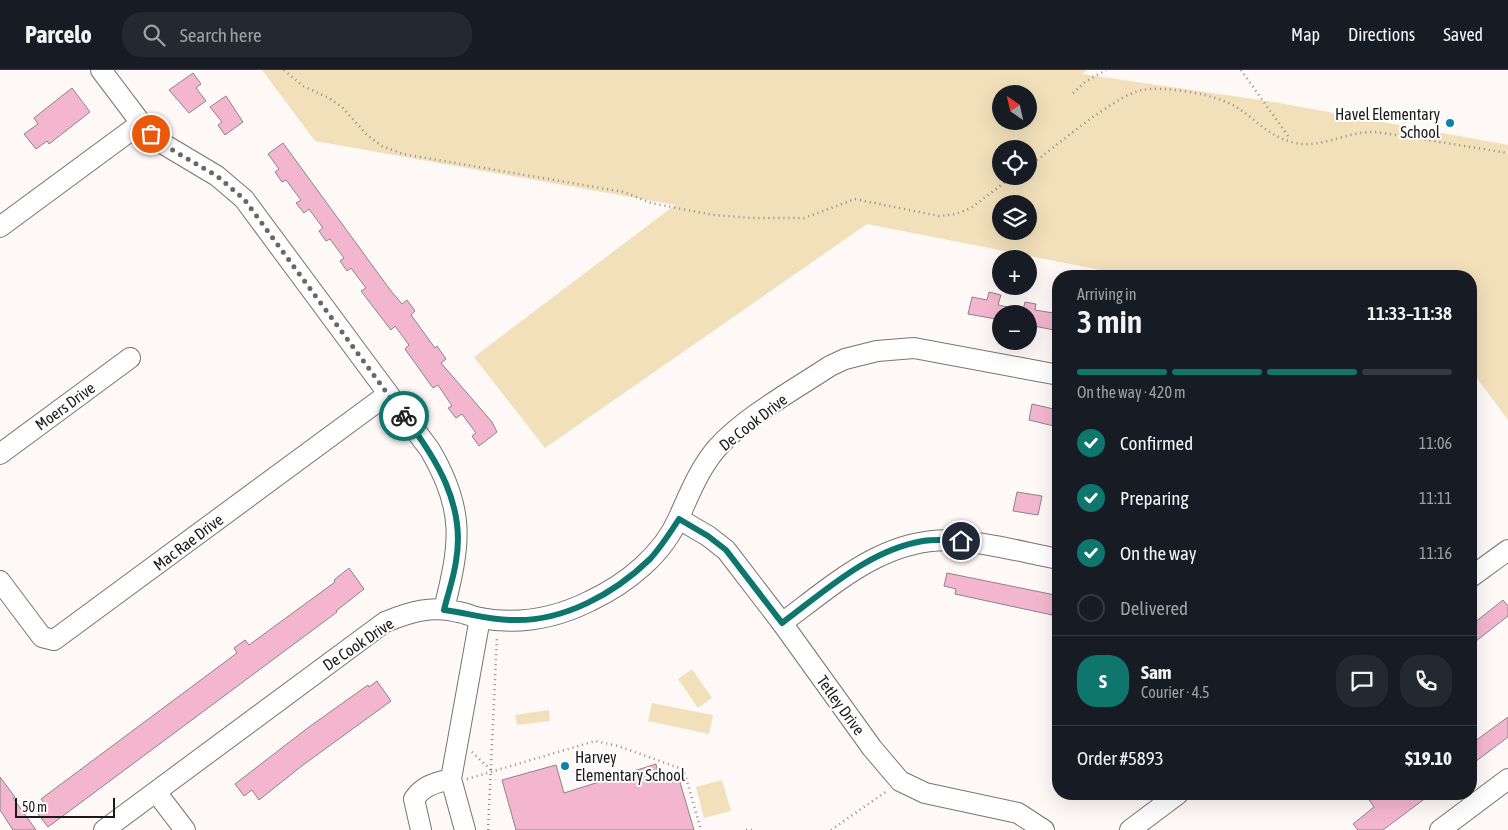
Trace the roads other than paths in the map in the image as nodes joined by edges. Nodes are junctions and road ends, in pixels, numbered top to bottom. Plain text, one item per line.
1 (102, 70) edge
2 (141, 123) junction
3 (0, 227) edge
4 (130, 358) dead end
5 (1052, 373) edge
6 (388, 394) junction
7 (0, 454) edge
8 (679, 519) junction
9 (1508, 550) edge
10 (1052, 558) edge
11 (1477, 566) edge
12 (0, 581) edge
13 (444, 610) junction
14 (480, 618) junction
15 (782, 623) junction
16 (457, 779) junction
17 (1508, 779) edge
18 (156, 792) junction
19 (1170, 800) edge
20 (104, 830) edge
21 (185, 830) edge
22 (421, 830) edge
23 (465, 830) edge
24 (1044, 830) edge
25 (1130, 830) edge
26 (1440, 830) edge

1 - 2 street
2 - 3 street
2 - 6 street
4 - 7 street, Moers Drive
5 - 8 street, De Cook Drive
6 - 12 street, Mac Rae Drive
6 - 13 street
8 - 14 street, De Cook Drive
8 - 15 street, Tetley Drive
9 - 11 street
10 - 15 street
13 - 14 street, De Cook Drive
13 - 18 street, De Cook Drive
14 - 16 street
15 - 24 street, Tetley Drive
16 - 22 street
16 - 23 street
17 - 26 street
18 - 20 street, De Cook Drive
18 - 21 street
19 - 25 street

